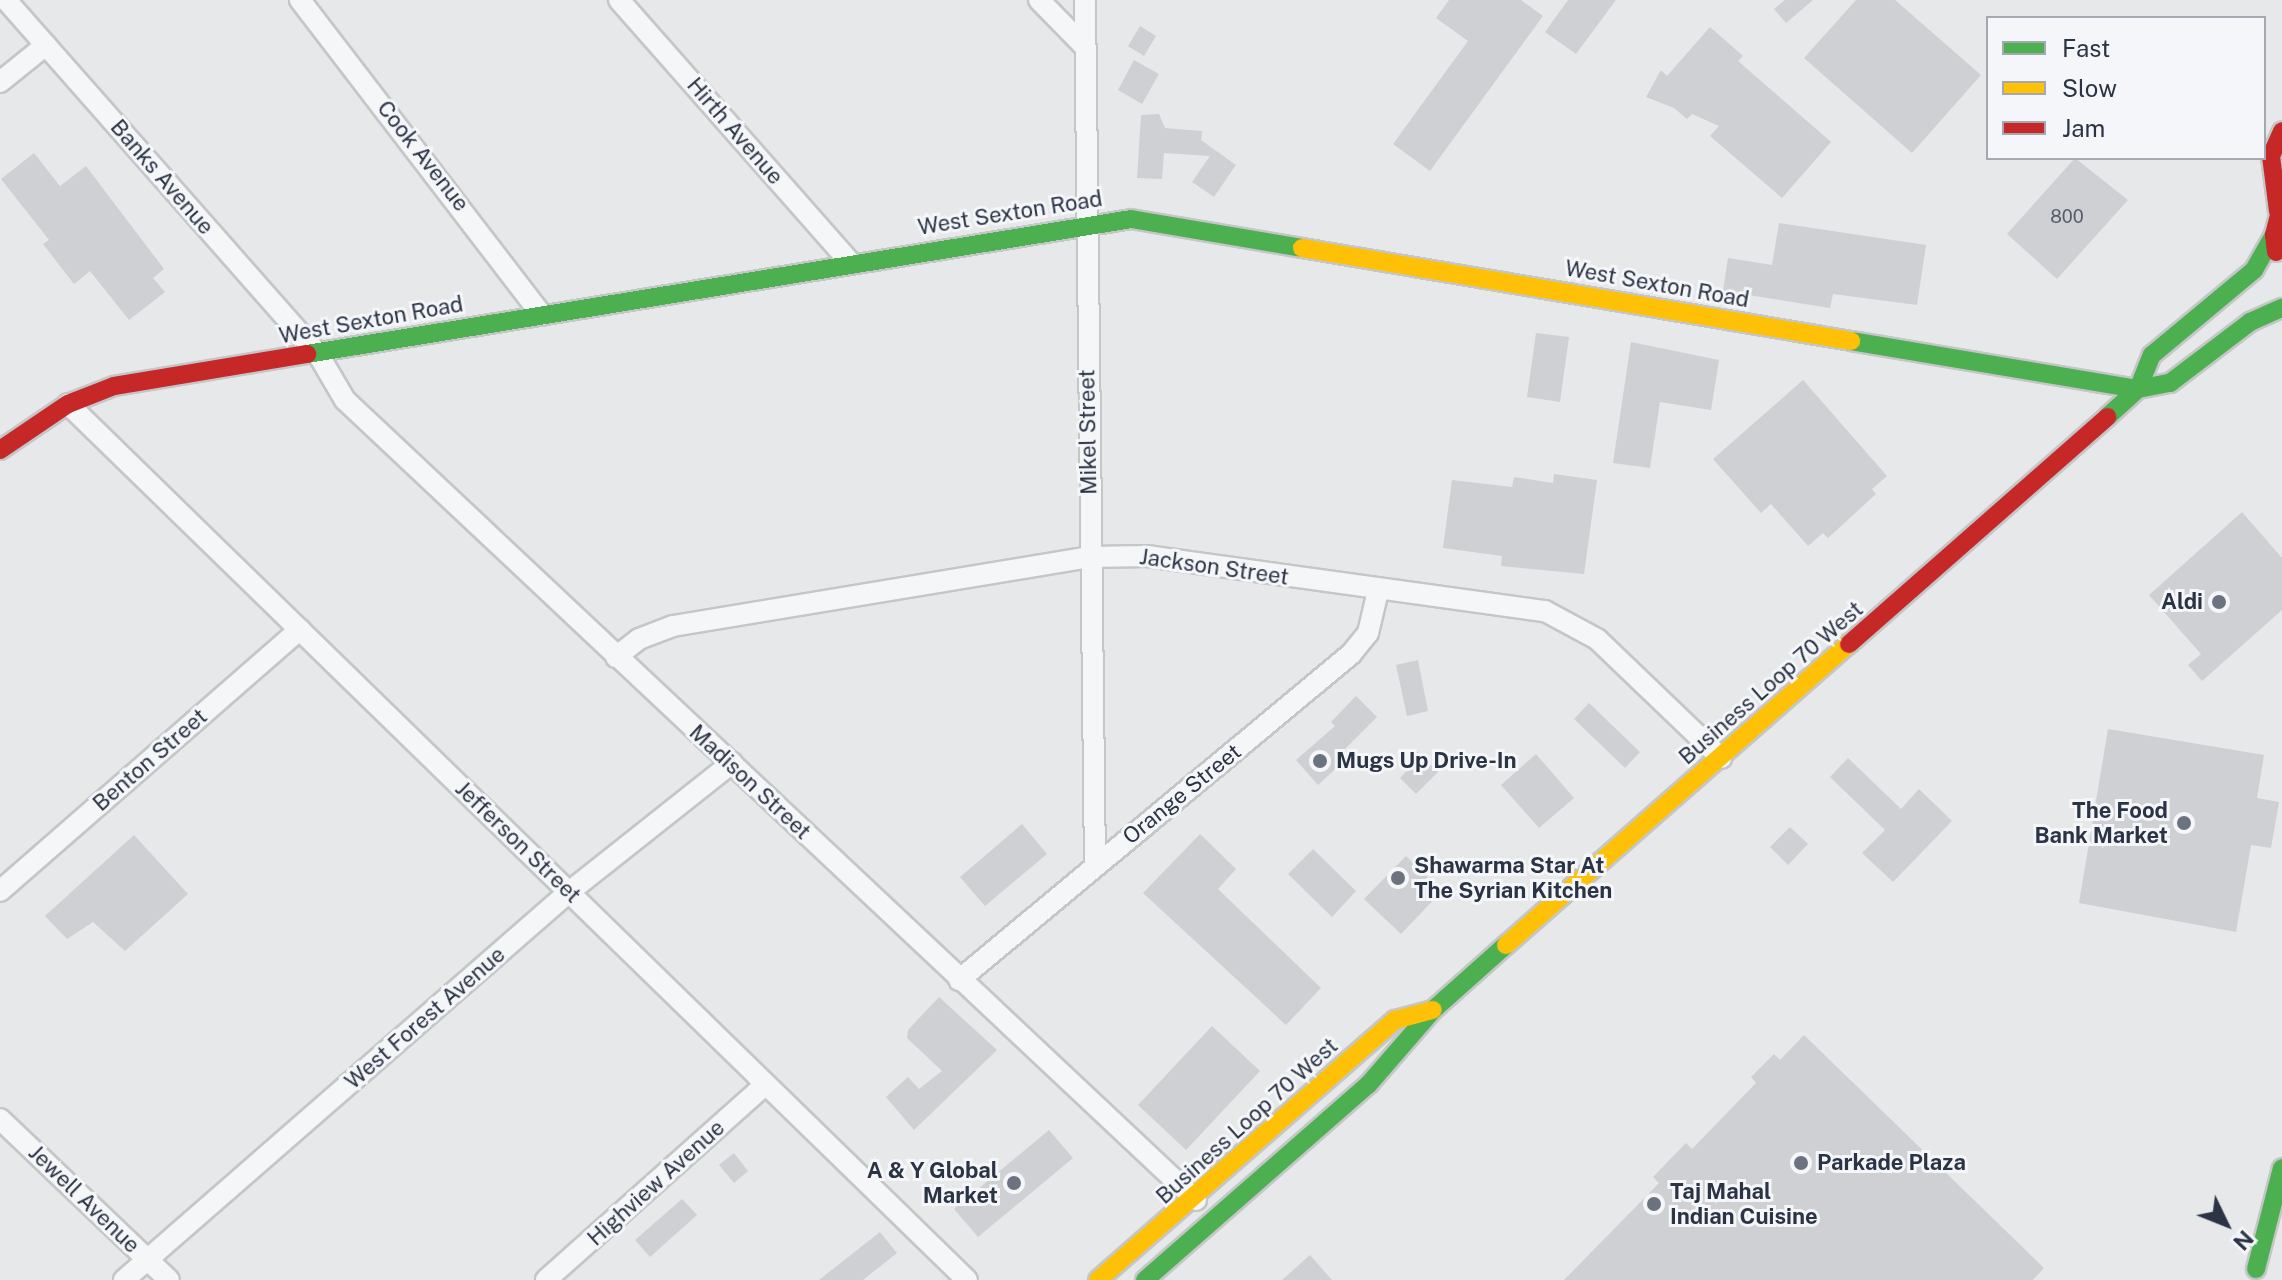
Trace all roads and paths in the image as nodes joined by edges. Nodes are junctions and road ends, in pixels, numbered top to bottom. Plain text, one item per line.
1 (6, 0) edge
2 (300, 0) edge
3 (619, 0) edge
4 (1039, 0) edge
5 (1085, 0) edge
6 (46, 45) junction
7 (1084, 46) junction
8 (0, 82) edge
9 (2282, 131) edge
10 (2280, 208) edge
11 (1086, 223) junction
12 (2274, 235) junction
13 (850, 262) junction
14 (2282, 268) edge
15 (2282, 308) edge
16 (542, 315) junction
17 (318, 354) junction
18 (2138, 389) junction
19 (68, 404) junction
20 (0, 450) edge
21 (1089, 557) junction
22 (1378, 591) junction
23 (300, 629) junction
24 (616, 657) junction
25 (1721, 758) junction
26 (732, 763) junction
27 (1095, 863) junction
28 (0, 891) edge
29 (569, 892) junction
30 (959, 980) junction
31 (1433, 1010) junction
32 (765, 1085) junction
33 (0, 1119) edge
34 (2282, 1168) edge
35 (1196, 1200) junction
36 (2282, 1204) edge
37 (1139, 1247) junction
38 (148, 1260) junction
39 (2254, 1275) edge
40 (1158, 1276) edge
41 (124, 1280) edge
42 (169, 1280) edge
43 (546, 1280) edge
44 (967, 1280) edge
45 (1098, 1280) edge

1 - 6 street, Banks Avenue
2 - 16 street, Cook Avenue
3 - 13 street, Hirth Avenue
4 - 7 street
5 - 7 street, Mikel Street
6 - 8 street
6 - 17 street, Banks Avenue
7 - 11 street, Mikel Street
9 - 10 main road
10 - 12 main road
11 - 13 main road, West Sexton Road
11 - 18 main road, West Sexton Road
11 - 21 street, Mikel Street
12 - 14 main road
12 - 18 main road, Business Loop 70 West
13 - 16 main road, West Sexton Road
15 - 18 main road, Business Loop 70 West
16 - 17 main road, West Sexton Road
17 - 19 main road, West Sexton Road
17 - 24 street, Madison Street
18 - 25 main road, Business Loop 70 West
19 - 20 main road, West Sexton Road
19 - 23 street, Jefferson Street
21 - 22 street, Jackson Street
21 - 24 street, Jackson Street
21 - 27 street, Mikel Street
22 - 25 street, Jackson Street
22 - 27 street, Orange Street
23 - 28 street, Benton Street
23 - 29 street, Jefferson Street
24 - 26 street, Madison Street
25 - 31 main road, Business Loop 70 West
26 - 29 street, West Forest Avenue
26 - 30 street, Madison Street
27 - 30 street, Orange Street
29 - 32 street, Jefferson Street
29 - 38 street, West Forest Avenue
30 - 35 street, Madison Street
31 - 35 main road, Business Loop 70 West
31 - 40 main road, Business Loop 70 West
32 - 43 street, Highview Avenue
32 - 44 street, Jefferson Street
33 - 38 street, Jewell Avenue
34 - 39 main road
35 - 37 main road, Business Loop 70 West
36 - 39 main road
37 - 40 main road
37 - 45 main road, Business Loop 70 West
38 - 41 street, West Forest Avenue
38 - 42 street, Jewell Avenue

